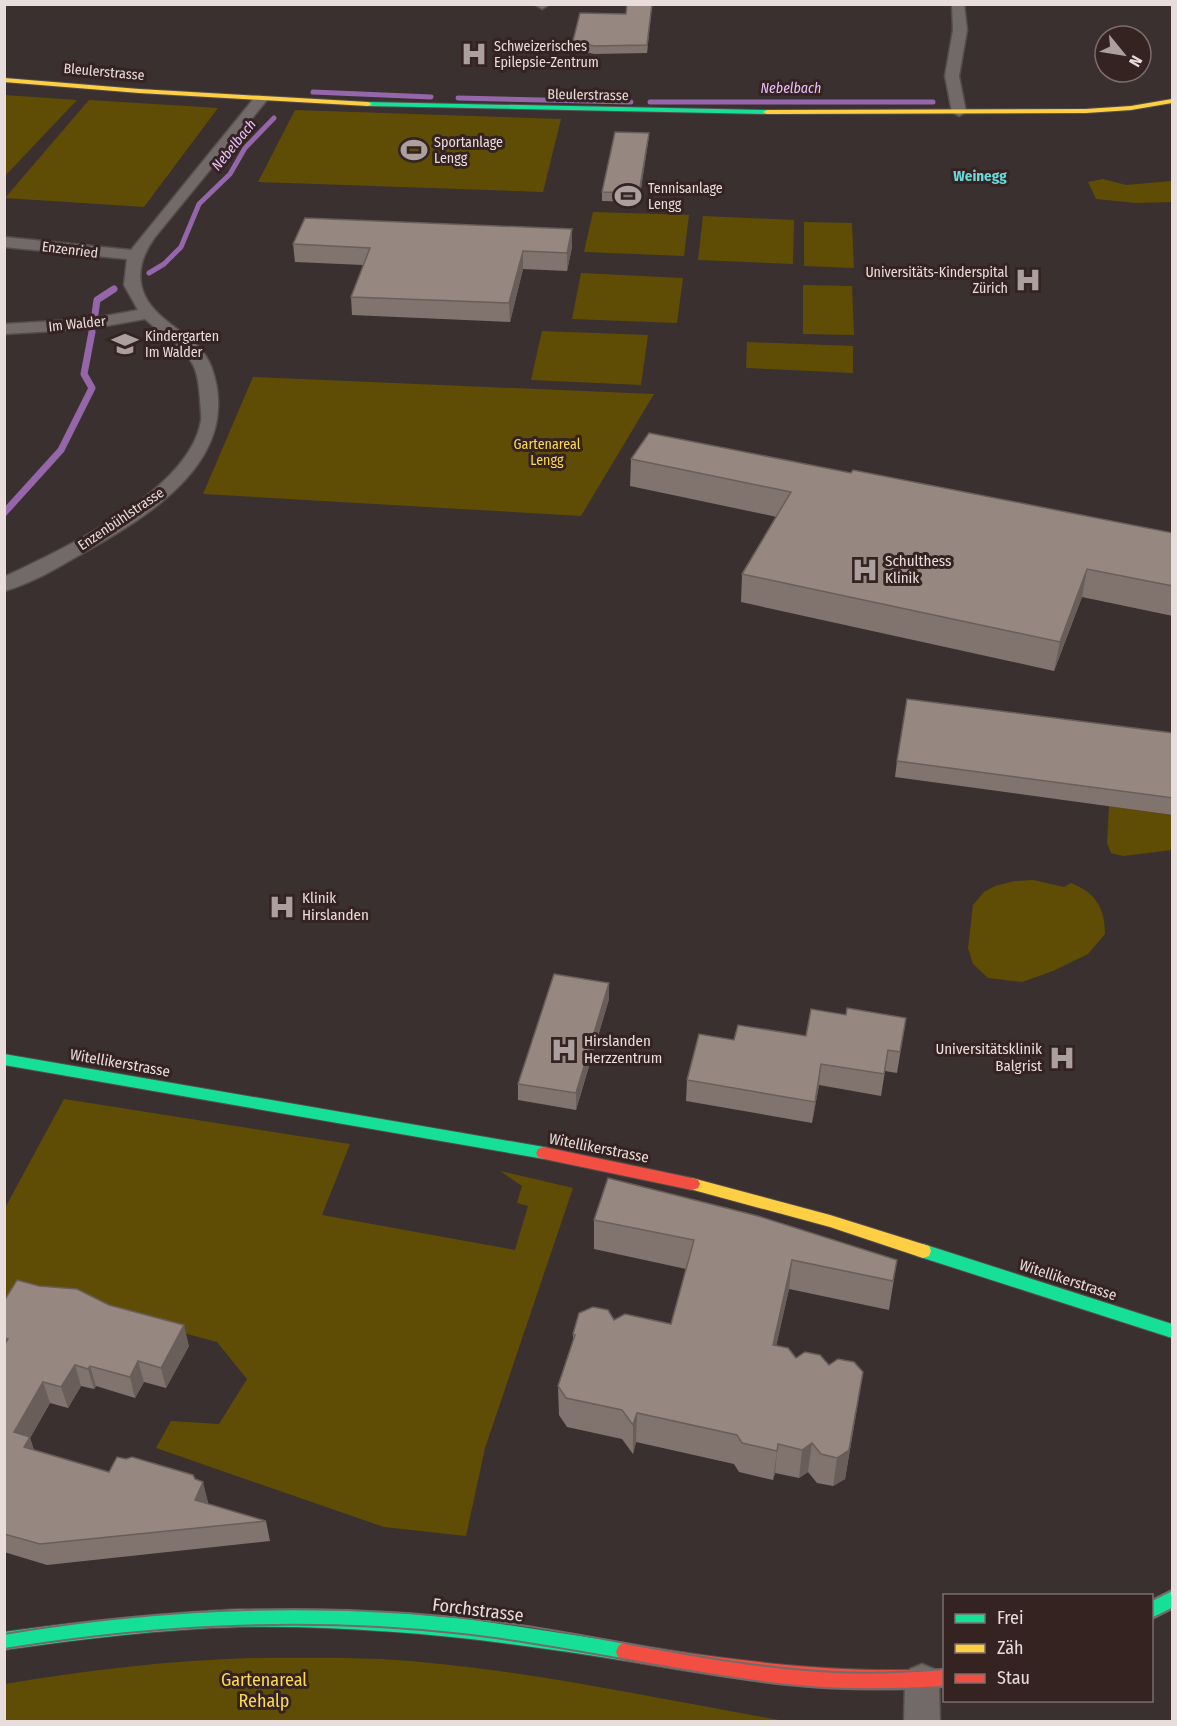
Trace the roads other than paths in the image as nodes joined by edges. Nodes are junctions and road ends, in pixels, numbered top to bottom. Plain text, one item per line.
1 (958, 4) edge
2 (4, 80) edge
3 (260, 100) junction
4 (1172, 102) edge
5 (959, 112) junction
6 (4, 242) edge
7 (136, 255) junction
8 (148, 313) junction
9 (4, 329) edge
10 (4, 585) edge
11 (4, 1059) edge
12 (1173, 1331) edge
13 (1173, 1599) edge
14 (1153, 1609) edge
15 (4, 1641) edge
16 (933, 1680) edge
17 (922, 1722) edge

1 - 5 street
2 - 3 street, Bleulerstrasse
3 - 5 street, Bleulerstrasse
3 - 7 street, Enzenbühlstrasse
4 - 5 street, Bleulerstrasse
6 - 7 street, Enzenried
7 - 8 street, Enzenbühlstrasse
8 - 9 street, Im Walder
8 - 10 street, Enzenbühlstrasse
11 - 12 street, Witellikerstrasse
13 - 14 street
15 - 16 street, Forchstrasse
16 - 17 street

